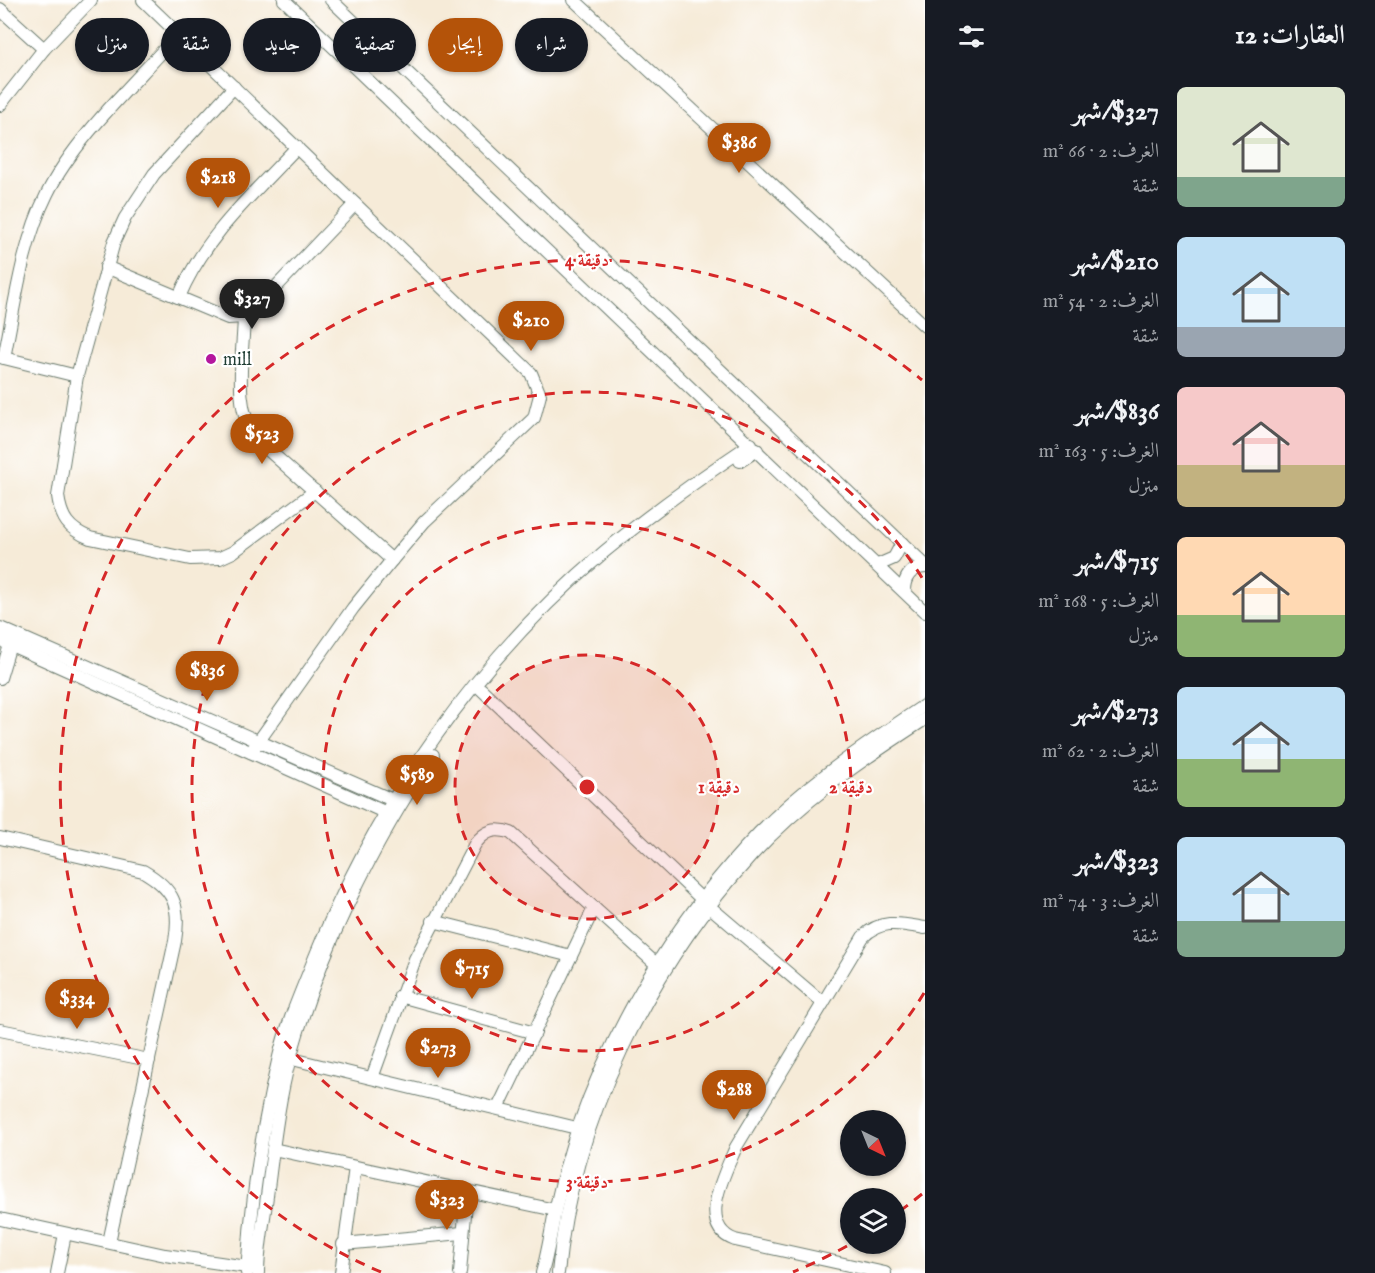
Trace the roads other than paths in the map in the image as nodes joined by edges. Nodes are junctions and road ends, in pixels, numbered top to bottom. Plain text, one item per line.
1 (91, 0) edge
2 (143, 0) edge
3 (284, 0) edge
4 (331, 0) edge
5 (574, 0) edge
6 (0, 9) edge
7 (162, 18) edge
8 (44, 50) junction
9 (161, 53) edge
10 (218, 72) edge
11 (234, 87) junction
12 (0, 105) edge
13 (297, 147) junction
14 (355, 204) junction
15 (106, 267) junction
16 (179, 297) junction
17 (244, 317) junction
18 (925, 326) edge
19 (2, 358) edge
20 (77, 376) junction
21 (754, 447) junction
22 (315, 491) junction
23 (902, 543) junction
24 (392, 560) junction
25 (878, 565) junction
26 (925, 566) edge
27 (904, 591) junction
28 (925, 612) edge
29 (0, 628) edge
30 (8, 639) edge
31 (0, 678) edge
32 (481, 689) junction
33 (925, 705) edge
34 (925, 719) edge
35 (258, 741) junction
36 (251, 752) junction
37 (396, 802) junction
38 (389, 814) junction
39 (0, 838) edge
40 (706, 903) junction
41 (594, 908) junction
42 (433, 921) junction
43 (925, 928) edge
44 (572, 956) junction
45 (656, 964) junction
46 (400, 996) junction
47 (823, 1003) junction
48 (0, 1030) edge
49 (535, 1033) junction
50 (285, 1057) junction
51 (149, 1060) junction
52 (372, 1078) junction
53 (498, 1108) junction
54 (584, 1129) junction
55 (273, 1149) junction
56 (355, 1167) junction
57 (467, 1191) junction
58 (555, 1210) junction
59 (0, 1219) edge
60 (462, 1233) junction
61 (65, 1234) junction
62 (109, 1242) junction
63 (344, 1244) junction
64 (253, 1270) edge
65 (57, 1273) edge
66 (341, 1273) edge
67 (460, 1273) edge
68 (542, 1273) edge
69 (558, 1273) edge
70 (885, 1273) edge

1 - 8 street
2 - 7 street
3 - 21 street
4 - 23 street
5 - 18 street
6 - 8 street
8 - 12 street
9 - 19 street
10 - 11 street
11 - 13 street
11 - 15 street
13 - 14 street
13 - 16 street
14 - 17 street
14 - 24 street
15 - 16 street
15 - 20 street
16 - 17 street
17 - 22 street
19 - 20 street
20 - 22 street
21 - 25 street
21 - 32 street
21 - 37 street
22 - 24 street
23 - 25 street
23 - 26 street
24 - 35 street
25 - 27 street
26 - 27 street
27 - 28 street
29 - 30 street
30 - 31 street
30 - 35 street
30 - 36 street
32 - 37 street
32 - 40 street
33 - 40 street
34 - 40 street
35 - 36 street
35 - 37 street
36 - 38 street
37 - 38 street
38 - 50 street
39 - 51 street
40 - 45 street
40 - 47 street
40 - 54 street
41 - 42 street
41 - 44 street
41 - 45 street
42 - 44 street
42 - 46 street
43 - 47 street
44 - 49 street
45 - 54 street
46 - 49 street
46 - 52 street
47 - 70 street
48 - 51 street
49 - 53 street
50 - 52 street
50 - 55 street
50 - 64 street
51 - 62 street
52 - 53 street
53 - 54 street
54 - 58 street
54 - 69 street
55 - 56 street
55 - 64 street
56 - 57 street
56 - 63 street
57 - 58 street
57 - 60 street
58 - 68 street
59 - 61 street
60 - 63 street
60 - 67 street
61 - 62 street
61 - 65 street
62 - 64 street
63 - 66 street

